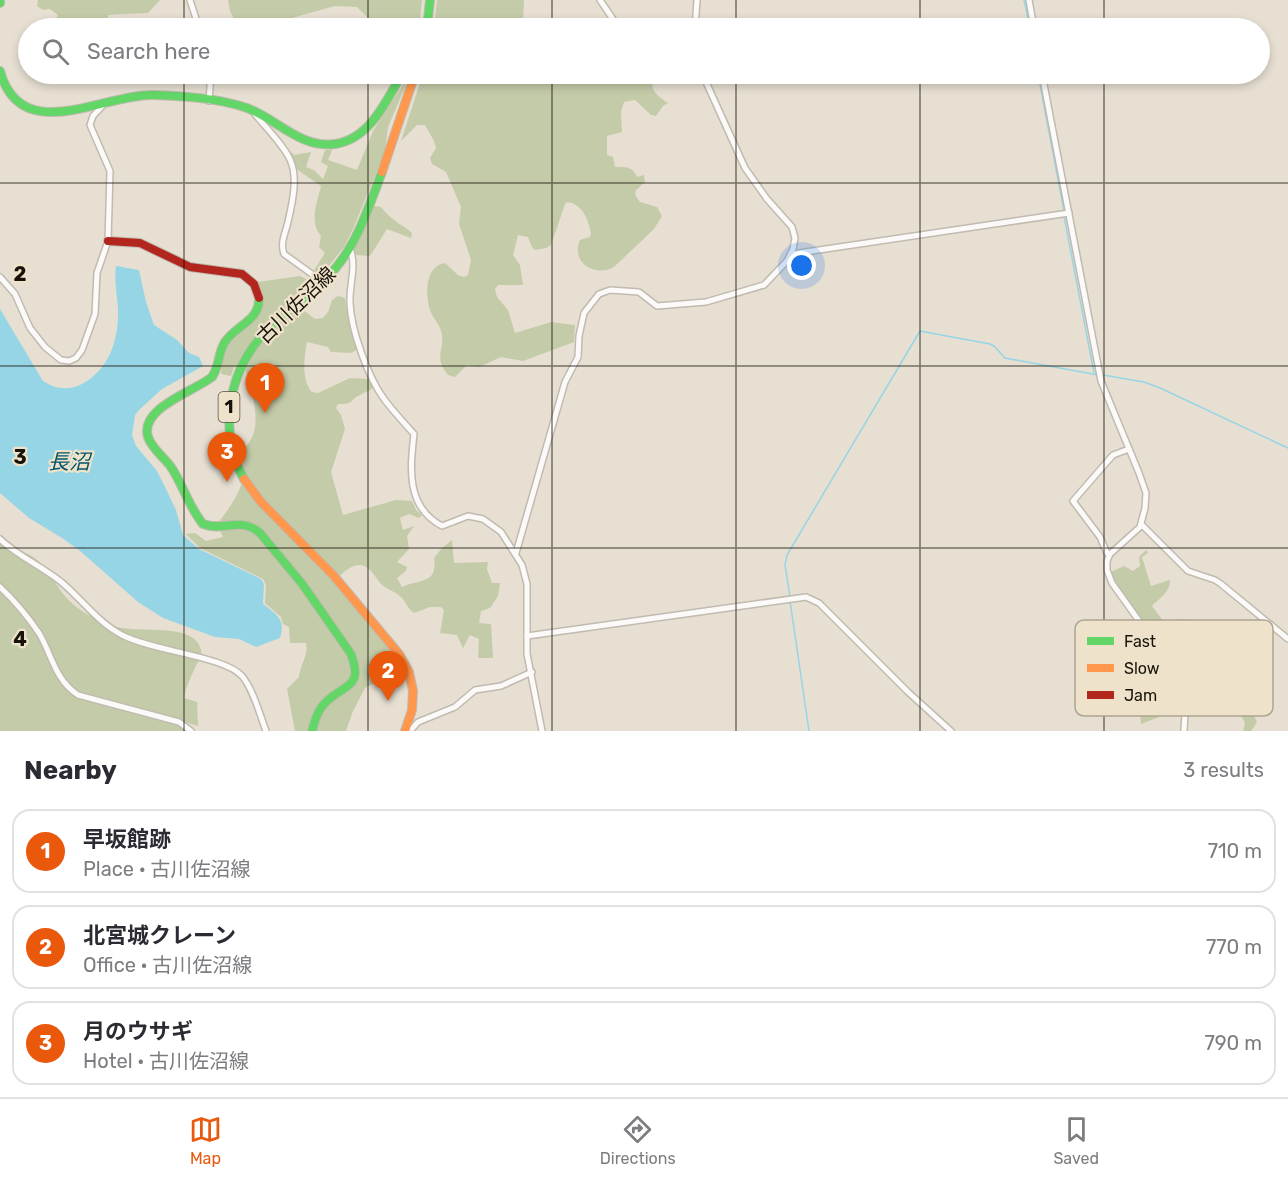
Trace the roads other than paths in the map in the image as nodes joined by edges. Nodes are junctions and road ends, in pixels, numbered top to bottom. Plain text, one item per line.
1 (190, 0) edge
2 (430, 0) edge
3 (697, 0) edge
4 (1029, 0) edge
5 (602, 1) edge
6 (196, 18) edge
7 (428, 18) edge
8 (613, 18) edge
9 (696, 18) edge
10 (1032, 18) edge
11 (0, 70) edge
12 (210, 84) edge
13 (396, 84) edge
14 (412, 84) edge
15 (707, 84) edge
16 (1044, 84) edge
17 (209, 101) junction
18 (105, 102) junction
19 (251, 109) junction
20 (1066, 214) junction
21 (108, 241) junction
22 (350, 249) junction
23 (792, 254) junction
24 (0, 277) edge
25 (323, 282) junction
26 (1129, 449) junction
27 (1141, 524) junction
28 (0, 539) edge
29 (516, 553) junction
30 (1110, 554) junction
31 (0, 586) edge
32 (1138, 620) edge
33 (1265, 620) edge
34 (1273, 627) edge
35 (527, 636) junction
36 (1288, 639) edge
37 (532, 672) junction
38 (1185, 716) edge
39 (190, 731) edge
40 (266, 731) edge
41 (312, 731) edge
42 (405, 731) edge
43 (410, 731) edge
44 (542, 731) edge
45 (951, 731) edge
46 (1184, 731) edge

1 - 6 street
2 - 7 street
3 - 9 street
4 - 10 street
5 - 8 street
11 - 18 street
12 - 17 street
13 - 19 street
14 - 22 street, 古川佐沼線 / 1
15 - 23 street
16 - 20 street
17 - 18 street
17 - 19 street
18 - 21 street
19 - 25 street
20 - 23 street
20 - 26 street
21 - 24 street
21 - 41 street
22 - 25 street, 古川佐沼線 / 1
22 - 29 street
23 - 29 street
25 - 42 street, 古川佐沼線 / 1
26 - 27 street
26 - 30 street
27 - 30 street
27 - 33 street
28 - 40 street
29 - 35 street
30 - 32 street
31 - 39 street
34 - 36 street
35 - 37 street
35 - 45 street
37 - 43 street
37 - 44 street
38 - 46 street

